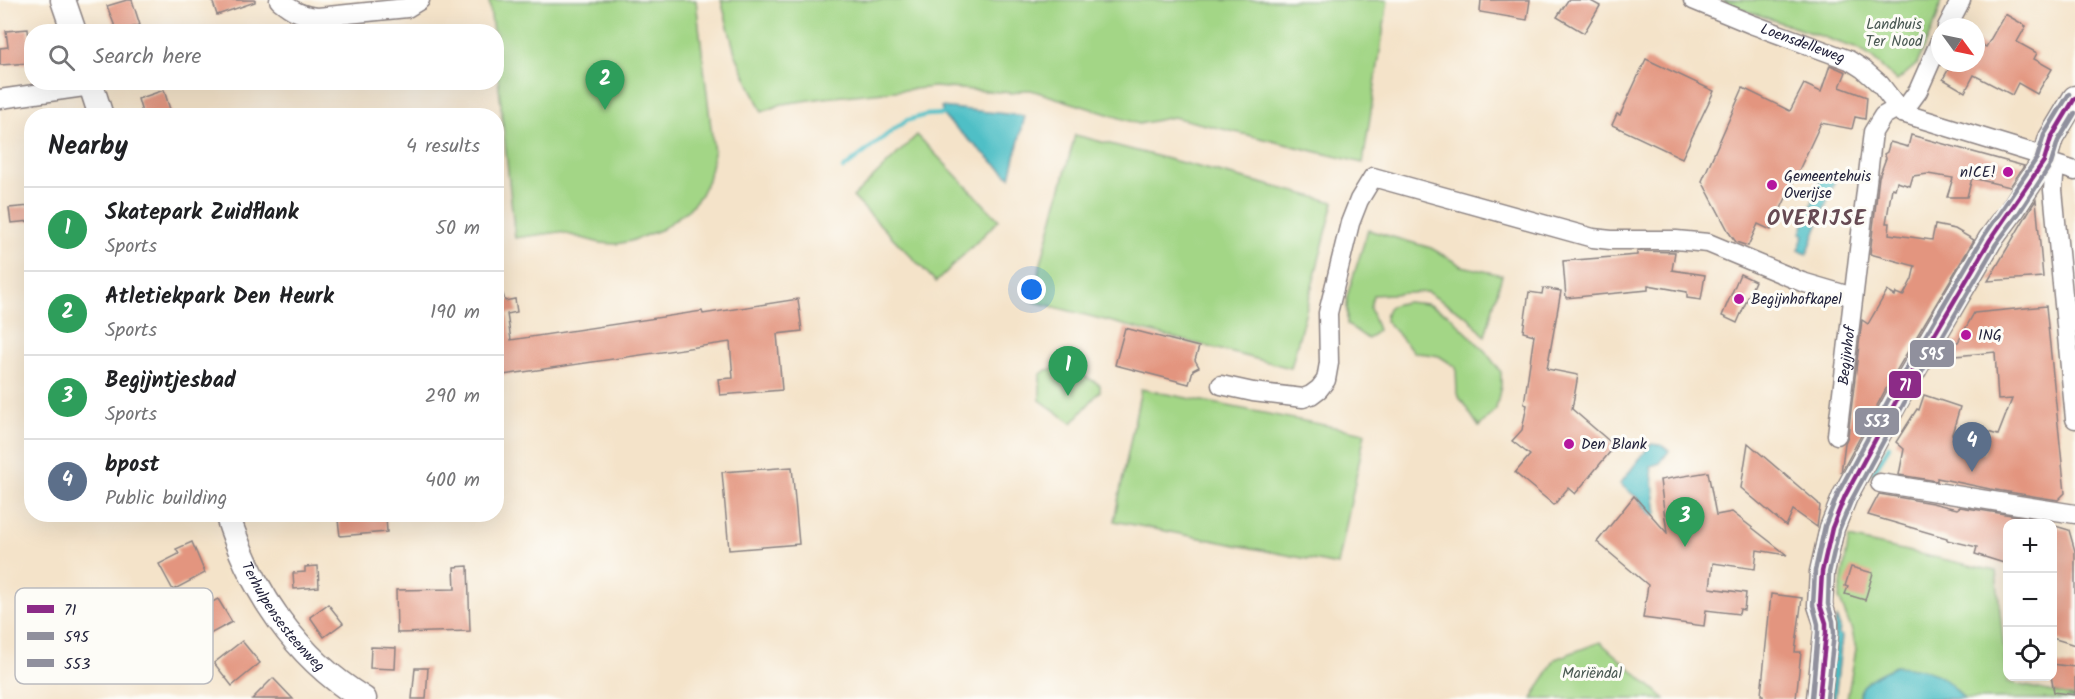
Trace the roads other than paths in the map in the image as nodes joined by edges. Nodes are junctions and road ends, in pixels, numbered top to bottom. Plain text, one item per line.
1 (63, 0) edge
2 (279, 0) edge
3 (420, 0) edge
4 (1693, 0) edge
5 (1961, 0) edge
6 (1952, 18) edge
7 (71, 24) edge
8 (1931, 61) edge
9 (55, 90) edge
10 (93, 90) edge
11 (2075, 98) edge
12 (0, 99) edge
13 (98, 108) edge
14 (1899, 110) junction
15 (2049, 163) junction
16 (2075, 171) edge
17 (1853, 297) junction
18 (1221, 386) dead end
19 (2075, 419) edge
20 (1837, 435) dead end
21 (1880, 483) dead end
22 (2075, 514) edge
23 (229, 522) edge
24 (364, 699) edge
25 (1819, 699) edge

1 - 7 main road
2 - 3 street
4 - 14 street, Loensdelleweg
5 - 6 street
8 - 14 street, Begijnhof
9 - 12 street
10 - 13 main road
11 - 15 main road
14 - 15 street
14 - 17 street, Begijnhof
15 - 16 street
15 - 19 street
15 - 25 main road
17 - 18 street
17 - 20 street, Begijnhof
21 - 22 street
23 - 24 main road, Terhulpensesteenweg

